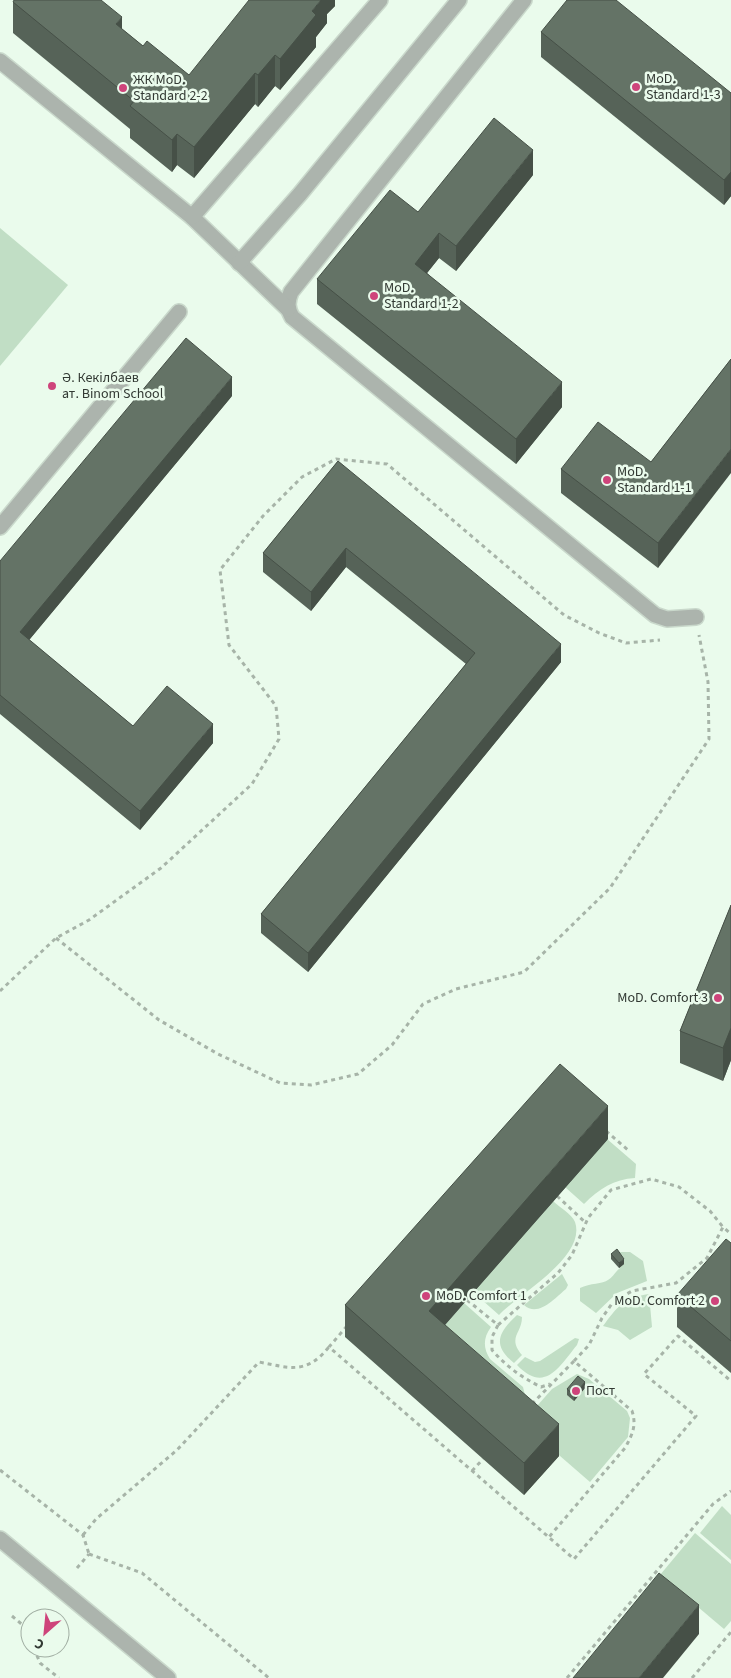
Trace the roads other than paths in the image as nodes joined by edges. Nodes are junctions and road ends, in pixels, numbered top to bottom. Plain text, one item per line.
1 (380, 0) edge
2 (459, 0) edge
3 (524, 0) edge
4 (0, 61) edge
5 (192, 217) junction
6 (239, 263) junction
7 (288, 309) junction
8 (179, 312) dead end
9 (0, 526) edge
10 (696, 617) road end
11 (0, 1539) edge
12 (168, 1678) edge

1 - 5 street
2 - 6 street
3 - 7 street
4 - 5 street
5 - 6 street
6 - 7 street
7 - 10 street
8 - 9 street
11 - 12 street

